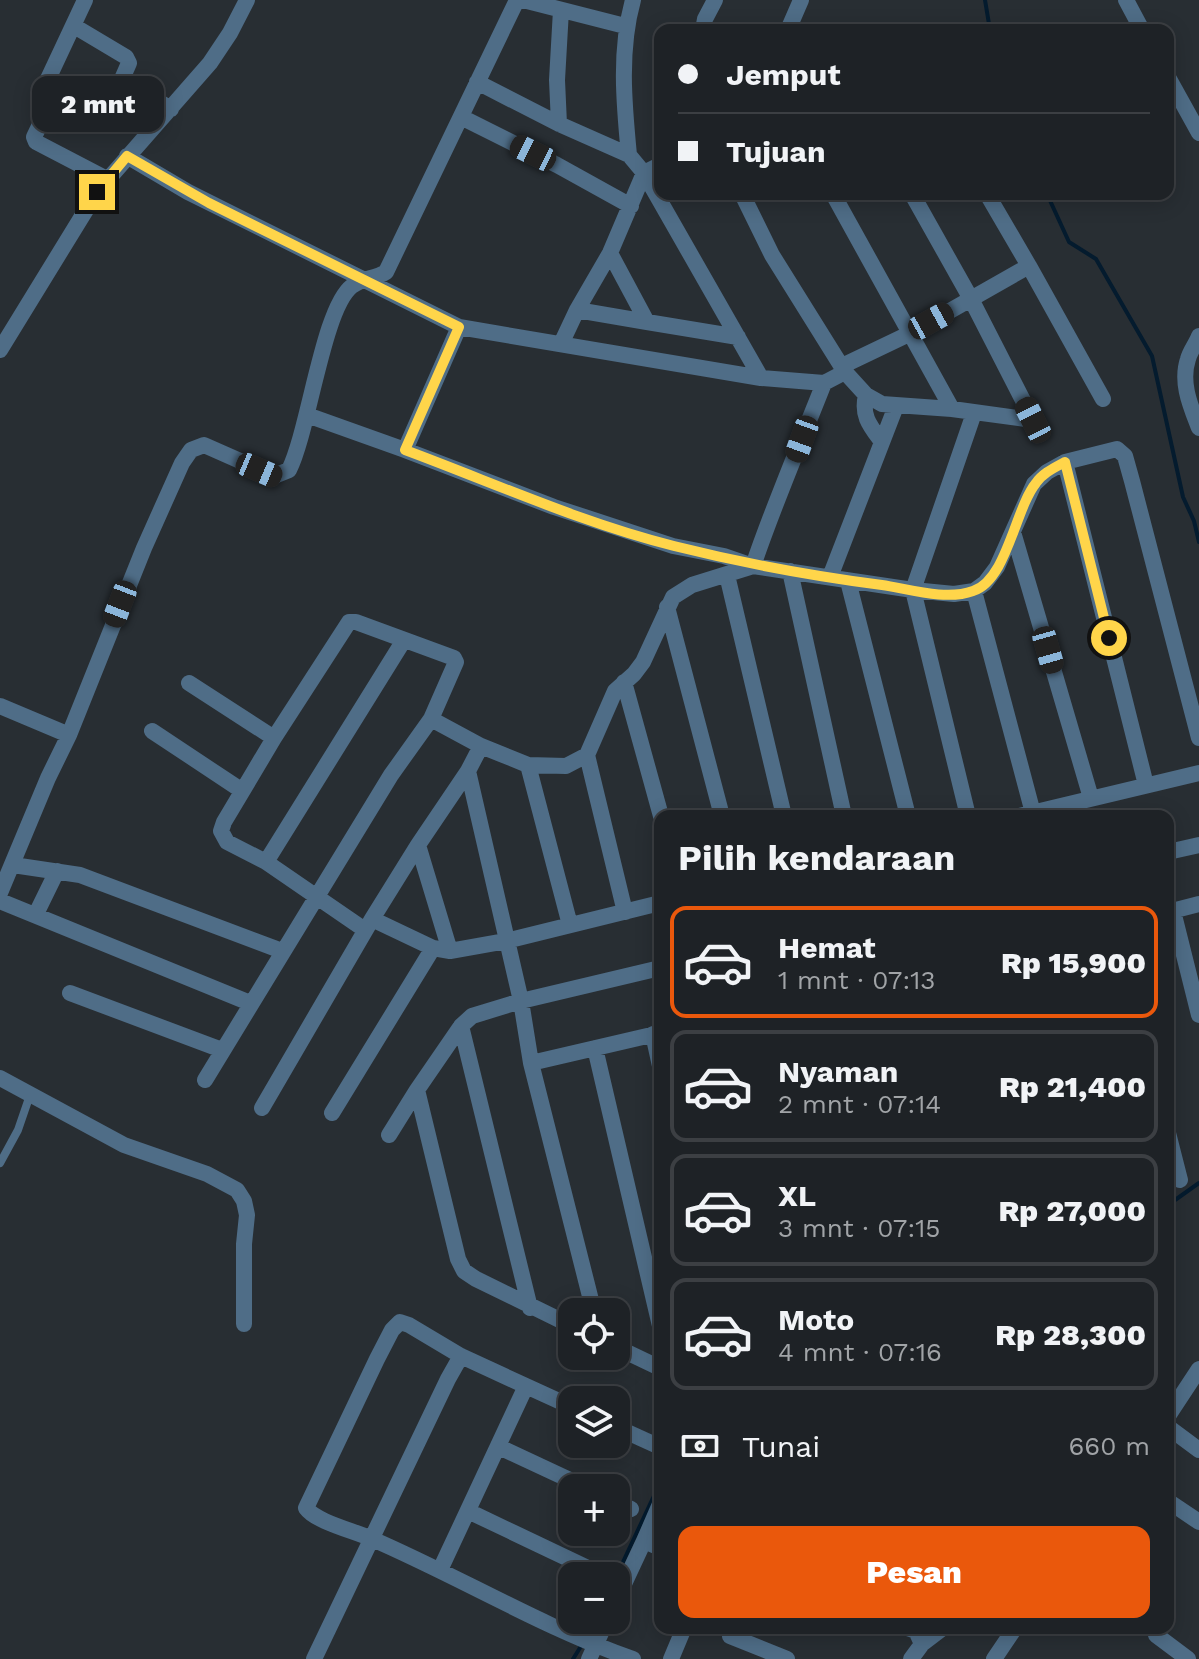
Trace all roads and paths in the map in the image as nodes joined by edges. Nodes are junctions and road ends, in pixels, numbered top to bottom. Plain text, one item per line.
1 (85, 0) edge
2 (247, 0) edge
3 (520, 0) edge
4 (633, 0) edge
5 (715, 0) edge
6 (801, 0) edge
7 (1126, 0) edge
8 (561, 10) junction
9 (704, 24) edge
10 (791, 24) edge
11 (1139, 24) edge
12 (74, 26) junction
13 (625, 26) junction
14 (477, 82) junction
15 (1174, 88) edge
16 (171, 109) junction
17 (461, 117) junction
18 (559, 124) junction
19 (1199, 133) edge
20 (629, 155) junction
21 (127, 156) junction
22 (654, 168) edge
23 (644, 173) junction
24 (107, 179) junction
25 (654, 190) edge
26 (659, 200) edge
27 (745, 200) edge
28 (836, 200) edge
29 (915, 200) edge
30 (990, 200) edge
31 (631, 206) junction
32 (610, 253) junction
33 (1029, 266) junction
34 (363, 280) junction
35 (971, 299) junction
36 (577, 310) junction
37 (647, 322) junction
38 (459, 327) junction
39 (911, 333) junction
40 (1199, 336) edge
41 (738, 337) junction
42 (561, 344) junction
43 (0, 350) edge
44 (844, 369) junction
45 (761, 378) junction
46 (824, 383) junction
47 (866, 395) junction
48 (1103, 399) dead end
49 (896, 406) junction
50 (952, 409) junction
51 (974, 413) junction
52 (307, 415) junction
53 (1199, 428) edge
54 (882, 442) junction
55 (405, 450) junction
56 (1065, 462) junction
57 (1013, 532) junction
58 (699, 551) junction
59 (753, 566) junction
60 (790, 571) junction
61 (727, 575) junction
62 (830, 577) junction
63 (848, 581) junction
64 (692, 585) junction
65 (913, 590) junction
66 (974, 591) junction
67 (667, 607) junction
68 (404, 640) junction
69 (624, 682) junction
70 (189, 683) dead end
71 (0, 706) edge
72 (431, 719) junction
73 (152, 731) dead end
74 (69, 735) junction
75 (274, 738) junction
76 (1199, 738) edge
77 (481, 746) junction
78 (587, 755) junction
79 (528, 765) junction
80 (468, 771) junction
81 (1199, 773) edge
82 (1146, 785) junction
83 (241, 790) junction
84 (1091, 798) junction
85 (659, 810) edge
86 (720, 810) edge
87 (783, 810) edge
88 (843, 810) edge
89 (906, 810) edge
90 (967, 810) edge
91 (1025, 810) edge
92 (1042, 810) edge
93 (418, 845) junction
94 (1199, 845) edge
95 (1174, 851) edge
96 (266, 862) junction
97 (13, 865) junction
98 (57, 871) junction
99 (0, 893) edge
100 (316, 898) junction
101 (0, 901) edge
102 (1199, 904) edge
103 (654, 905) edge
104 (1174, 910) edge
105 (625, 912) junction
106 (36, 914) junction
107 (369, 925) junction
108 (570, 925) junction
109 (1174, 925) edge
110 (506, 941) junction
111 (442, 949) junction
112 (282, 951) junction
113 (654, 969) edge
114 (70, 993) dead end
115 (521, 1001) junction
116 (250, 1003) junction
117 (1199, 1015) edge
118 (461, 1026) junction
119 (654, 1034) edge
120 (595, 1048) junction
121 (222, 1050) junction
122 (531, 1063) junction
123 (0, 1078) edge
124 (205, 1080) dead end
125 (417, 1090) junction
126 (30, 1094) junction
127 (262, 1108) dead end
128 (332, 1113) dead end
129 (389, 1135) dead end
130 (1174, 1156) edge
131 (0, 1163) edge
132 (1180, 1180) dead end
133 (590, 1298) edge
134 (654, 1300) edge
135 (530, 1308) junction
136 (558, 1320) edge
137 (244, 1324) dead end
138 (630, 1354) edge
139 (461, 1356) junction
140 (654, 1365) edge
141 (1198, 1374) edge
142 (526, 1386) junction
143 (558, 1401) edge
144 (1174, 1408) edge
145 (1174, 1431) edge
146 (630, 1433) edge
147 (654, 1444) edge
148 (499, 1447) junction
149 (1199, 1450) edge
150 (558, 1474) edge
151 (1174, 1505) edge
152 (468, 1511) junction
153 (1199, 1522) edge
154 (371, 1538) junction
155 (652, 1544) edge
156 (575, 1562) edge
157 (440, 1570) junction
158 (630, 1579) edge
159 (681, 1634) edge
160 (917, 1634) edge
161 (935, 1634) edge
162 (1011, 1634) edge
163 (1156, 1635) dead end
164 (730, 1636) dead end
165 (922, 1644) junction
166 (588, 1647) edge
167 (314, 1659) edge
168 (633, 1659) edge
169 (671, 1659) edge
170 (787, 1659) edge
171 (911, 1659) edge
172 (994, 1659) edge
173 (1188, 1659) edge

1 - 12 street
2 - 16 street
3 - 8 street
3 - 14 street
4 - 13 street
5 - 9 street
6 - 10 street
7 - 11 street
8 - 13 street
8 - 18 street
12 - 16 street
12 - 24 street
13 - 20 street
14 - 17 street
14 - 18 street
15 - 19 street
16 - 21 street
17 - 31 street
17 - 34 street
18 - 20 street
20 - 23 street
21 - 24 street
21 - 34 street
22 - 23 street
23 - 25 street
23 - 31 street
24 - 43 street
26 - 41 street
27 - 44 street
28 - 39 street
29 - 35 street
30 - 33 street
31 - 32 street
32 - 36 street
32 - 37 street
33 - 35 street
33 - 48 street
34 - 38 street
34 - 52 street
35 - 39 street
35 - 51 street
36 - 37 street
36 - 42 street
37 - 41 street
38 - 42 street
38 - 55 street
39 - 44 street
39 - 50 street
40 - 53 street
41 - 45 street
42 - 45 street
44 - 46 street
44 - 47 street
45 - 46 street
46 - 59 street
47 - 49 street
47 - 54 street
49 - 50 street
49 - 54 street
50 - 51 street
51 - 65 street
52 - 55 street
52 - 74 street
54 - 62 street
55 - 58 street
56 - 57 street
56 - 76 street
56 - 82 street
57 - 66 street
57 - 84 street
58 - 59 street
58 - 64 street
59 - 60 street
59 - 61 street
60 - 62 street
60 - 88 street
61 - 64 street
61 - 87 street
62 - 63 street
63 - 65 street
63 - 89 street
64 - 67 street
65 - 66 street
65 - 90 street
66 - 91 street
67 - 69 street
67 - 86 street
68 - 72 street
68 - 75 street
68 - 96 street
69 - 78 street
69 - 85 street
70 - 75 street
71 - 74 street
72 - 77 street
72 - 100 street
73 - 83 street
74 - 97 street
75 - 83 street
77 - 79 street
77 - 80 street
78 - 79 street
78 - 105 street
79 - 108 street
80 - 93 street
80 - 110 street
81 - 82 street
82 - 84 street
83 - 96 street
84 - 92 street
93 - 107 street
93 - 111 street
94 - 95 street
96 - 100 street
97 - 98 street
97 - 99 street
98 - 106 street
98 - 112 street
100 - 107 street
100 - 112 street
101 - 106 street
102 - 104 street
103 - 105 street
105 - 108 street
106 - 116 street
107 - 111 street
107 - 127 street
108 - 110 street
109 - 117 street
110 - 111 street
110 - 115 street
111 - 128 street
112 - 116 street
113 - 115 street
114 - 121 street
115 - 118 street
115 - 122 street
116 - 121 street
118 - 125 street
118 - 135 street
119 - 120 street
120 - 122 street
120 - 134 street
121 - 124 street
122 - 133 street
123 - 126 street
125 - 129 street
125 - 135 street
126 - 131 lane
126 - 137 street
130 - 132 street
135 - 136 street
138 - 140 street
139 - 142 street
139 - 154 street
139 - 154 street
141 - 144 street
142 - 143 street
142 - 148 street
145 - 149 street
146 - 147 street
148 - 150 street
148 - 152 street
151 - 153 street
152 - 156 street
152 - 157 street
154 - 157 street
154 - 167 street
155 - 158 street
157 - 166 street
159 - 169 street
160 - 165 street
161 - 165 street
162 - 172 street
163 - 173 street
164 - 170 street
165 - 171 street
166 - 168 street

